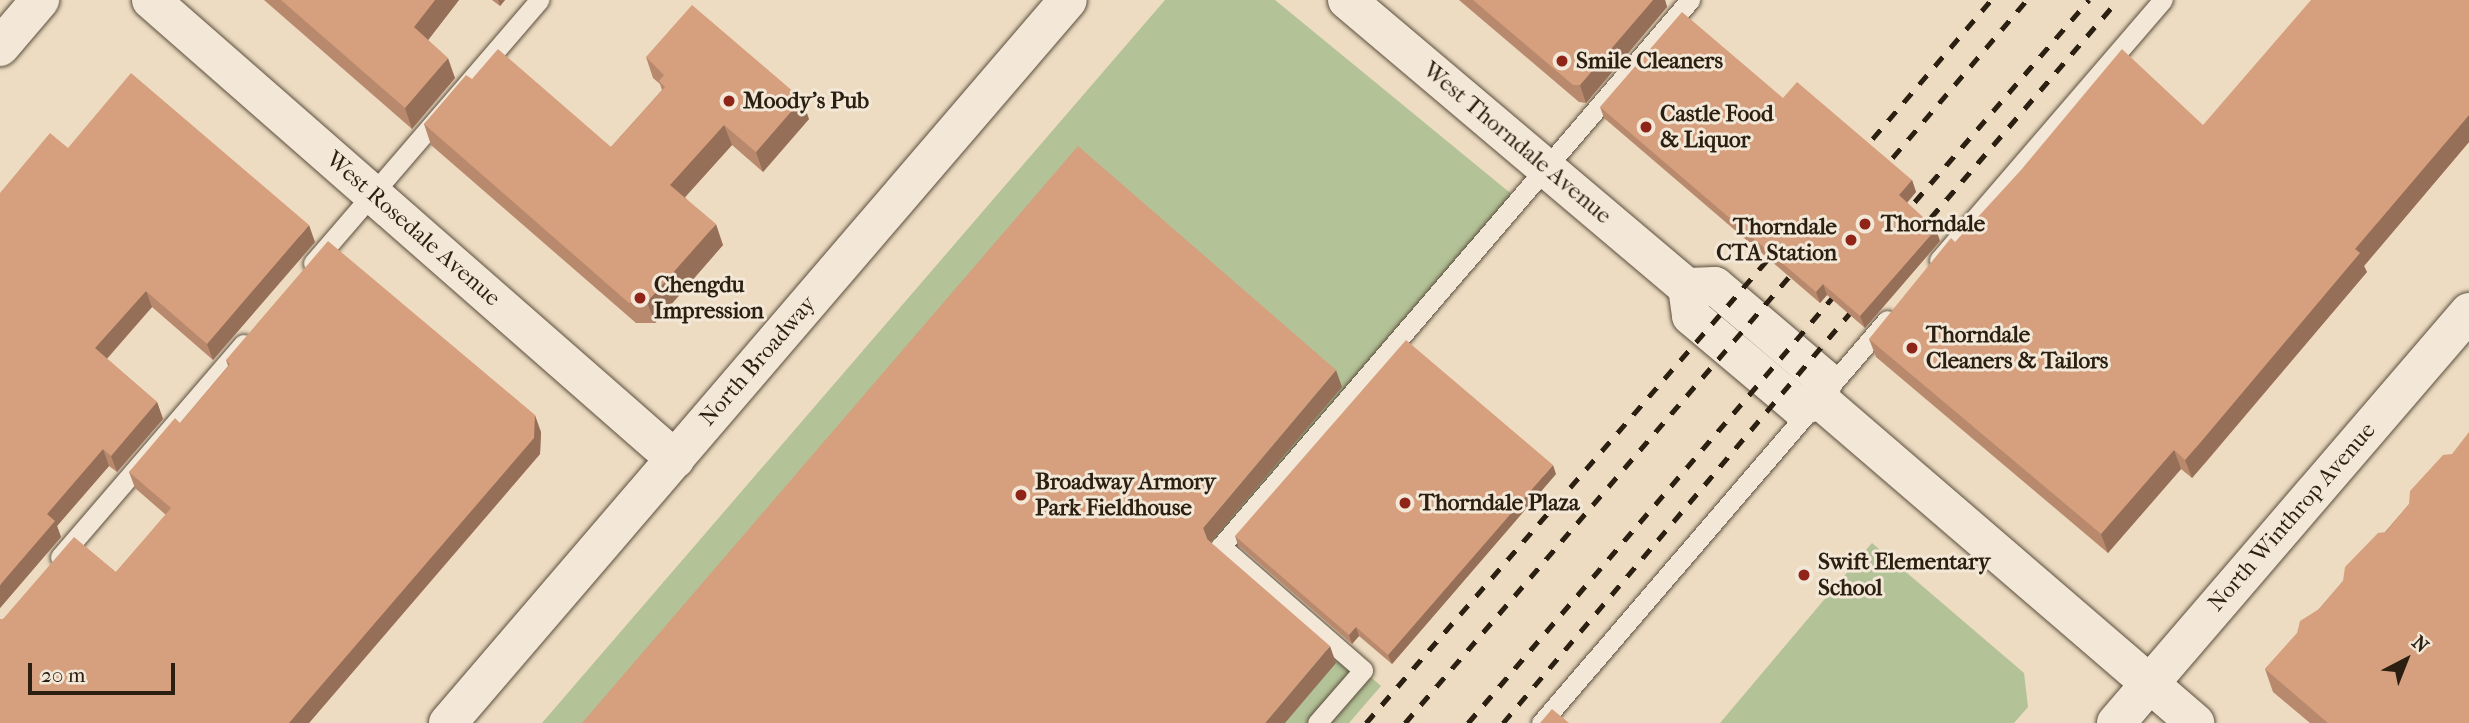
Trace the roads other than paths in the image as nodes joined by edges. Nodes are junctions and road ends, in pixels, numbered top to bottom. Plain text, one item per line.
1 (40, 0) edge
2 (151, 0) edge
3 (539, 0) edge
4 (1068, 0) edge
5 (1347, 0) edge
6 (1690, 0) edge
7 (2163, 0) edge
8 (0, 47) edge
9 (1548, 168) junction
10 (372, 194) junction
11 (299, 280) edge
12 (1921, 281) edge
13 (1903, 302) edge
14 (2469, 312) edge
15 (253, 332) edge
16 (1820, 400) junction
17 (674, 458) junction
18 (45, 575) edge
19 (2150, 684) junction
20 (447, 723) edge
21 (1317, 723) edge
22 (1541, 723) edge
23 (2116, 723) edge
24 (2195, 723) edge

1 - 8 street
2 - 10 street, West Rosedale Avenue
3 - 10 lane
4 - 17 street, North Broadway
5 - 9 street, West Thorndale Avenue
6 - 9 lane
7 - 12 lane
9 - 16 street, West Thorndale Avenue
9 - 21 lane
10 - 11 lane
10 - 17 street, West Rosedale Avenue
13 - 16 lane
14 - 19 street, North Winthrop Avenue
15 - 18 lane
16 - 19 street
16 - 22 lane
17 - 20 street, North Broadway
19 - 23 street, North Winthrop Avenue
19 - 24 street

